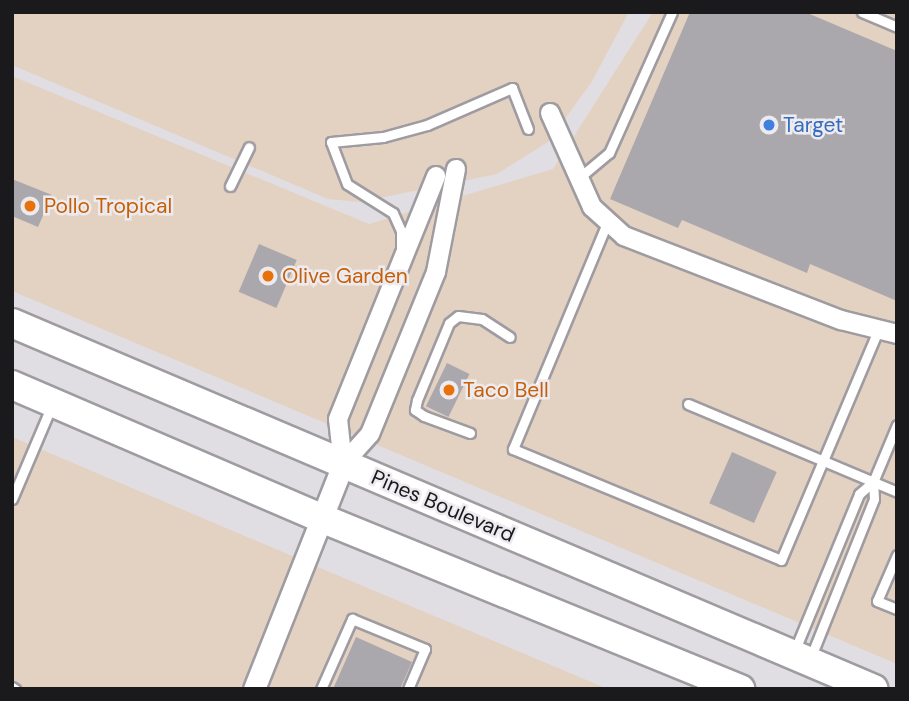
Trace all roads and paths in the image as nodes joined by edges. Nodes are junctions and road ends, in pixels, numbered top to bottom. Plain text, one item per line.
1 (672, 12) edge
2 (862, 12) edge
3 (897, 27) edge
4 (550, 113) dead end
5 (528, 129) dead end
6 (249, 147) dead end
7 (456, 169) dead end
8 (436, 176) dead end
9 (580, 177) junction
10 (230, 186) dead end
11 (607, 223) junction
12 (401, 261) junction
13 (12, 323) edge
14 (878, 330) junction
15 (897, 334) edge
16 (510, 337) dead end
17 (12, 385) edge
18 (52, 402) junction
19 (688, 404) dead end
20 (897, 425) edge
21 (470, 433) dead end
22 (823, 460) junction
23 (343, 464) junction
24 (873, 482) junction
25 (897, 492) edge
26 (12, 499) edge
27 (321, 518) junction
28 (897, 555) edge
29 (897, 609) edge
30 (801, 657) junction
31 (254, 689) edge
32 (321, 689) edge
33 (408, 689) edge
34 (740, 689) edge
35 (874, 689) edge

1 - 9 lane
2 - 3 lane
4 - 9 street
5 - 12 lane
6 - 10 lane
7 - 23 street
8 - 12 street
9 - 11 street
11 - 14 street
11 - 22 lane
12 - 23 street
13 - 23 highway, Pines Boulevard
14 - 15 street
14 - 22 lane
16 - 21 lane
17 - 18 highway
18 - 26 lane
18 - 27 highway
19 - 22 lane
20 - 24 lane
22 - 24 lane
23 - 27 street
23 - 30 highway, Pines Boulevard
24 - 25 lane
24 - 30 lane
24 - 30 lane
27 - 31 street
27 - 34 highway
28 - 29 lane
30 - 35 highway, Pines Boulevard
32 - 33 lane

